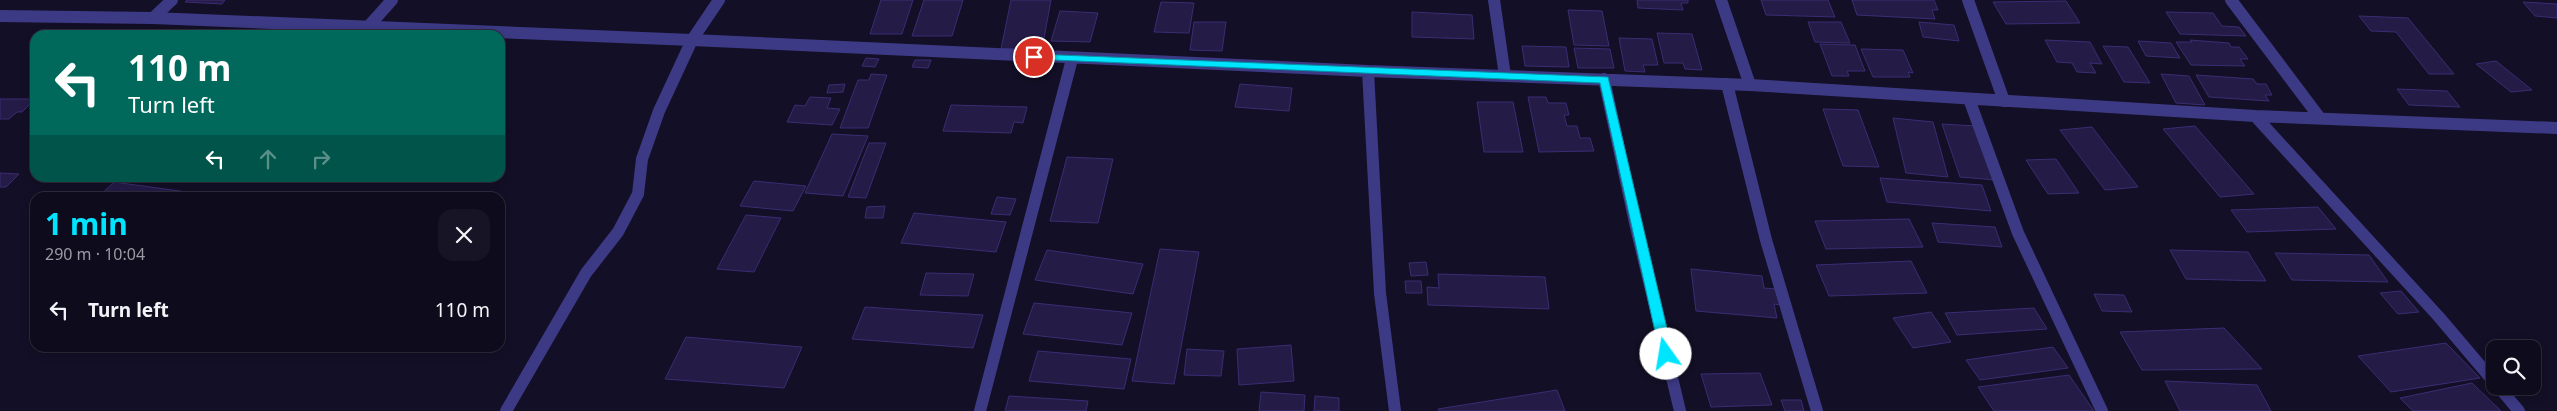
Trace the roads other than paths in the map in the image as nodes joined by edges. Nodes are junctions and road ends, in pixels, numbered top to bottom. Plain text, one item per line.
1 (172, 0) edge
2 (392, 0) edge
3 (718, 0) edge
4 (1494, 0) edge
5 (1721, 0) edge
6 (1968, 0) edge
7 (2231, 0) edge
8 (0, 16) edge
9 (154, 18) junction
10 (367, 28) junction
11 (421, 30) edge
12 (505, 33) edge
13 (692, 40) junction
14 (1072, 59) junction
15 (1368, 71) junction
16 (1505, 76) junction
17 (1604, 79) junction
18 (1727, 84) junction
19 (1750, 85) junction
20 (1969, 99) junction
21 (2004, 101) junction
22 (2255, 116) junction
23 (2320, 118) junction
24 (2557, 128) edge
25 (2486, 373) edge
26 (2506, 395) edge
27 (506, 411) edge
28 (980, 411) edge
29 (1395, 411) edge
30 (1680, 411) edge
31 (1817, 411) edge
32 (2102, 411) edge
33 (2519, 411) edge

1 - 9 street
2 - 10 street
3 - 13 street
4 - 16 street
5 - 19 street
6 - 21 street
7 - 23 street
8 - 9 street
9 - 10 street
10 - 11 street
12 - 13 street
13 - 14 street
13 - 27 street
14 - 15 street
14 - 28 street
15 - 16 street
15 - 29 street
16 - 17 street
17 - 18 street
17 - 30 street
18 - 19 street
18 - 31 street
19 - 20 street
20 - 21 street
20 - 32 street
21 - 22 street
22 - 23 street
22 - 25 street
23 - 24 street
26 - 33 street

